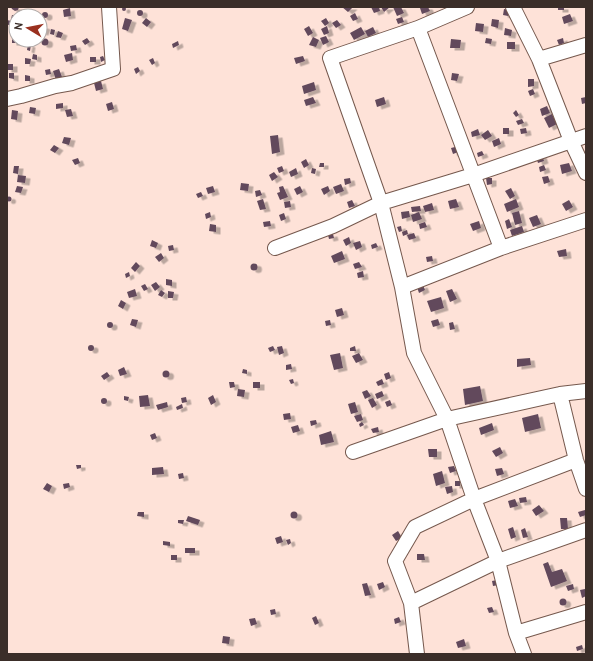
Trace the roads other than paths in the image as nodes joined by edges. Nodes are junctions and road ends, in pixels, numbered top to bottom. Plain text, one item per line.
1 (109, 7) edge
2 (467, 7) edge
3 (513, 7) edge
4 (418, 28) junction
5 (586, 45) edge
6 (539, 59) junction
7 (7, 99) edge
8 (586, 136) edge
9 (571, 141) junction
10 (586, 173) edge
11 (473, 175) junction
12 (382, 203) junction
13 (586, 220) edge
14 (275, 248) dead end
15 (501, 248) junction
16 (402, 287) junction
17 (586, 391) edge
18 (560, 394) junction
19 (447, 419) junction
20 (353, 452) dead end
21 (576, 460) junction
22 (586, 488) edge
23 (474, 499) junction
24 (586, 530) edge
25 (498, 561) junction
26 (411, 603) junction
27 (586, 612) edge
28 (516, 633) junction
29 (417, 654) edge
30 (524, 654) edge

1 - 7 street
2 - 4 street
3 - 6 street
4 - 11 street
4 - 12 street
5 - 6 street
6 - 9 street
8 - 9 street
9 - 10 street
9 - 11 street
11 - 12 street
11 - 15 street
12 - 14 street
12 - 16 street
13 - 15 street
15 - 16 street
16 - 19 street
17 - 18 street
18 - 19 street
18 - 21 street
19 - 20 street
19 - 23 street
21 - 22 street
21 - 23 street
23 - 25 street
23 - 26 street
24 - 25 street
25 - 26 street
25 - 28 street
26 - 29 street
27 - 28 street
28 - 30 street

